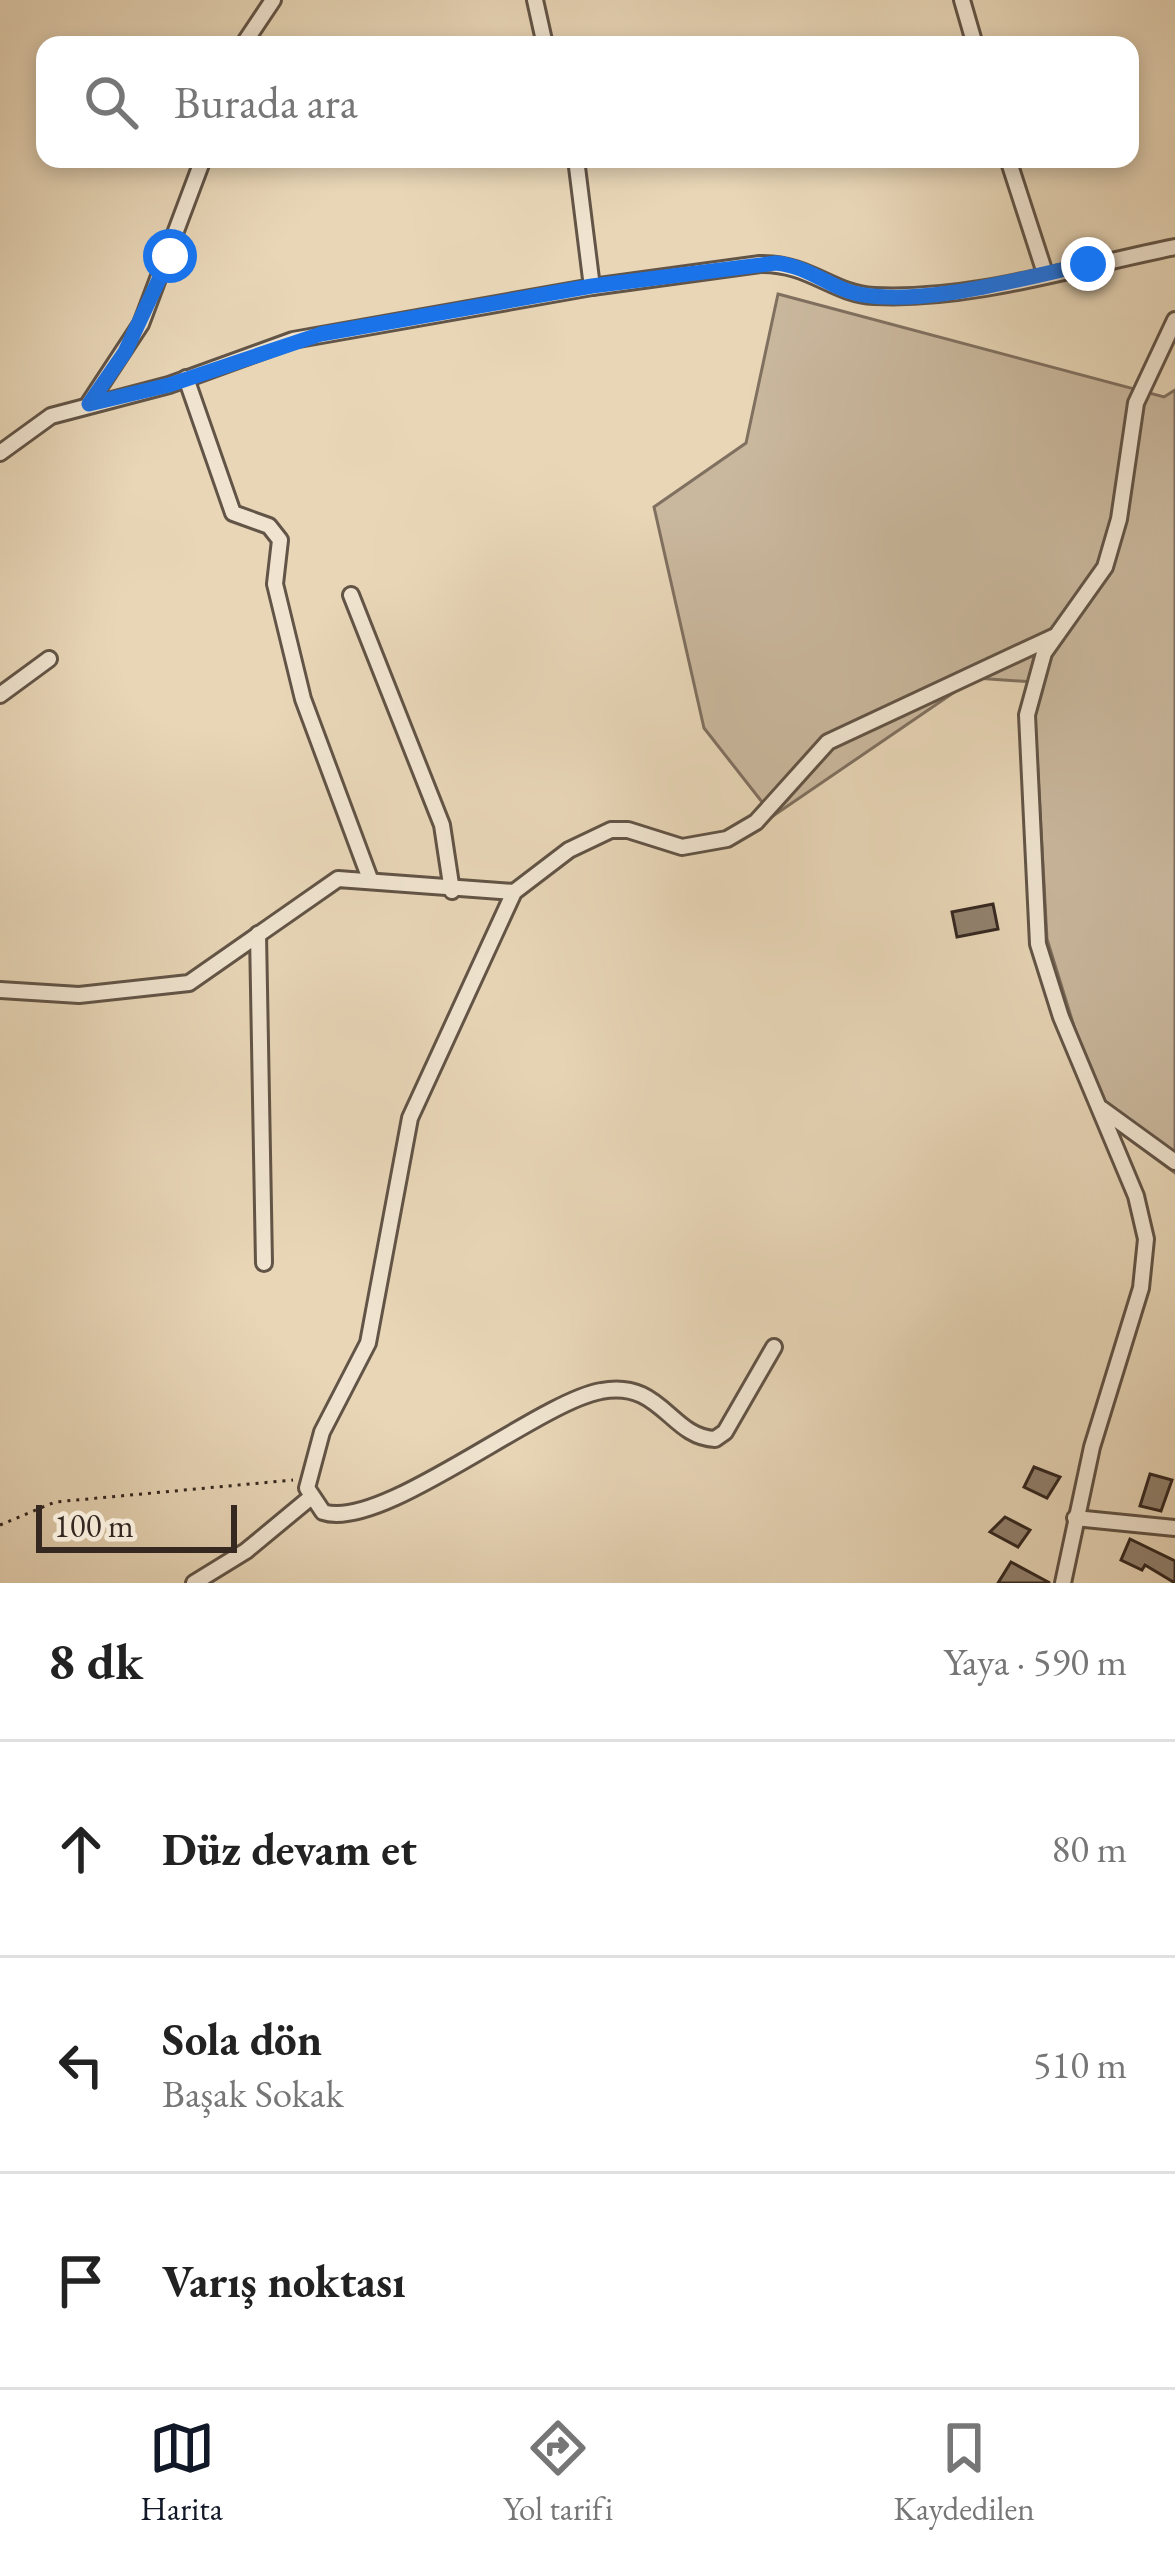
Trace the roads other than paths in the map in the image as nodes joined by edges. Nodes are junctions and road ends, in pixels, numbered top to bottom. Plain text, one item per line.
1 (273, 0) edge
2 (535, 0) edge
3 (962, 0) edge
4 (249, 36) edge
5 (542, 36) edge
6 (972, 36) edge
7 (200, 168) edge
8 (577, 168) edge
9 (1012, 168) edge
10 (1175, 247) edge
11 (1045, 273) junction
12 (592, 286) junction
13 (1175, 320) edge
14 (186, 378) junction
15 (89, 404) junction
16 (0, 453) edge
17 (351, 595) dead end
18 (1053, 637) junction
19 (49, 659) dead end
20 (0, 695) edge
21 (370, 879) junction
22 (452, 891) junction
23 (514, 892) junction
24 (258, 934) junction
25 (0, 990) edge
26 (1102, 1109) junction
27 (1175, 1162) edge
28 (264, 1263) dead end
29 (774, 1347) dead end
30 (310, 1498) junction
31 (1075, 1518) junction
32 (1175, 1528) edge
33 (194, 1583) edge
34 (1063, 1583) edge

1 - 4 street
2 - 5 street
3 - 6 street
7 - 15 street
8 - 12 street
9 - 11 street
10 - 11 street
11 - 12 street
12 - 14 street
13 - 18 street
14 - 15 street
14 - 21 street
15 - 16 street
17 - 22 street
18 - 23 street
18 - 26 street
19 - 20 street
21 - 22 street
21 - 24 street
22 - 23 street
23 - 30 street
24 - 25 street
24 - 28 street
26 - 27 street
26 - 31 street
29 - 30 street
30 - 33 street
31 - 32 street
31 - 34 street

